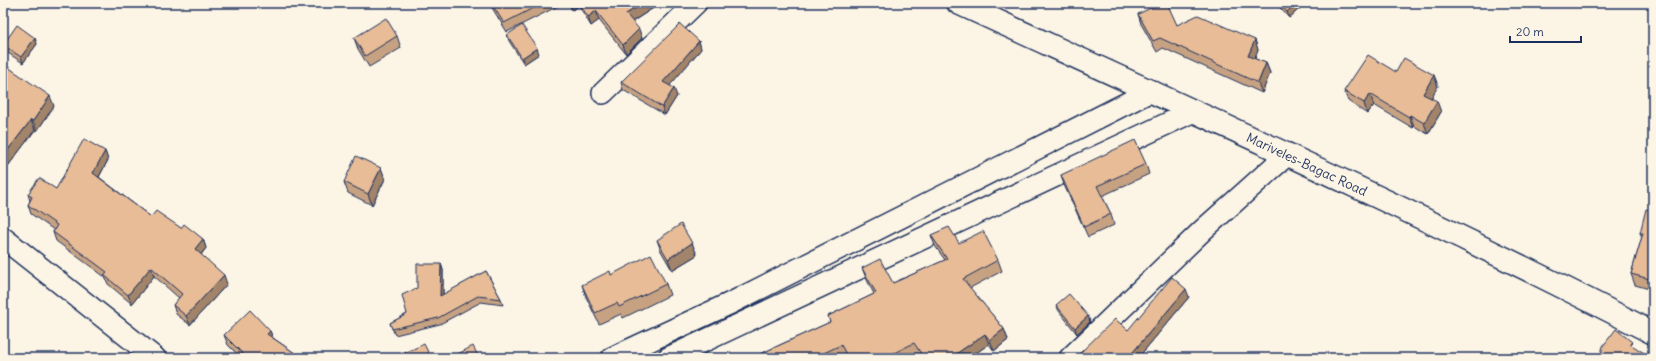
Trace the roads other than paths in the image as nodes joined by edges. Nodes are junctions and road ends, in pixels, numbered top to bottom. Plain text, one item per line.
1 (696, 3) edge
2 (958, 3) edge
3 (603, 92) dead end
4 (1151, 92) junction
5 (1194, 111) junction
6 (1288, 154) junction
7 (3, 238) edge
8 (1653, 333) edge
9 (155, 358) edge
10 (612, 358) edge
11 (668, 358) edge
12 (1070, 358) edge

1 - 3 street
2 - 4 main road, Mariveles-Bagac Road
4 - 5 main road, Mariveles-Bagac Road
4 - 10 street
5 - 6 main road, Mariveles-Bagac Road
5 - 11 street
6 - 8 main road, Mariveles-Bagac Road
6 - 12 street
7 - 9 street

